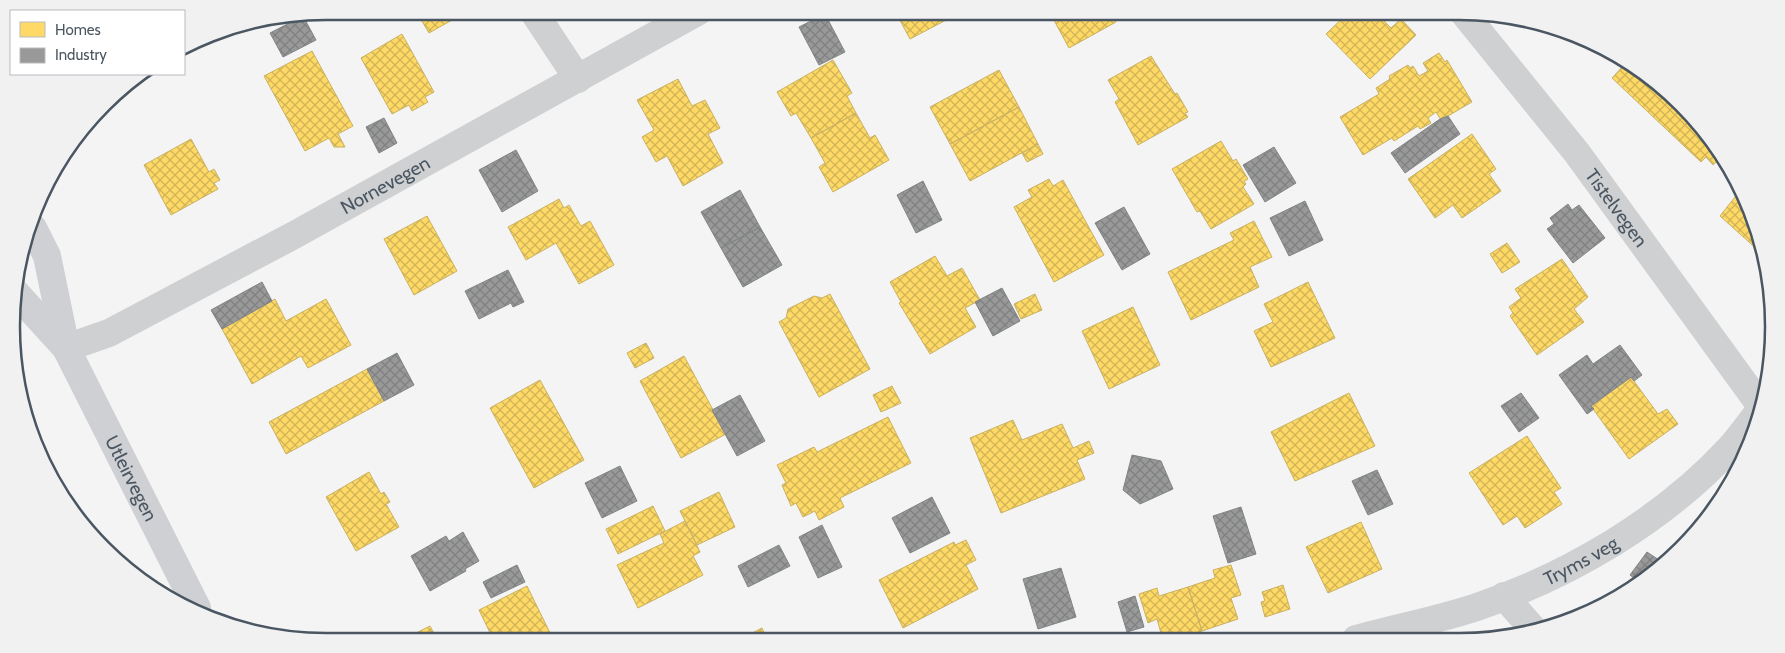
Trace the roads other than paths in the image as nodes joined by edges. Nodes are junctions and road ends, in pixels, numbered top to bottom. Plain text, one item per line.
1 (539, 20) edge
2 (683, 20) edge
3 (1470, 21) edge
4 (578, 79) junction
5 (35, 232) edge
6 (22, 299) edge
7 (66, 348) junction
8 (1756, 401) edge
9 (1749, 425) edge
10 (1504, 596) junction
11 (194, 603) edge
12 (1529, 625) edge
13 (1378, 633) edge

1 - 4 street
2 - 4 street, Nornevegen
3 - 8 street, Tistelvegen
4 - 7 street, Nornevegen
5 - 7 main road, Utleirvegen
6 - 7 main road, Utleirvegen
7 - 11 main road, Utleirvegen
9 - 10 street, Tryms veg
10 - 12 street
10 - 13 street, Tryms veg

